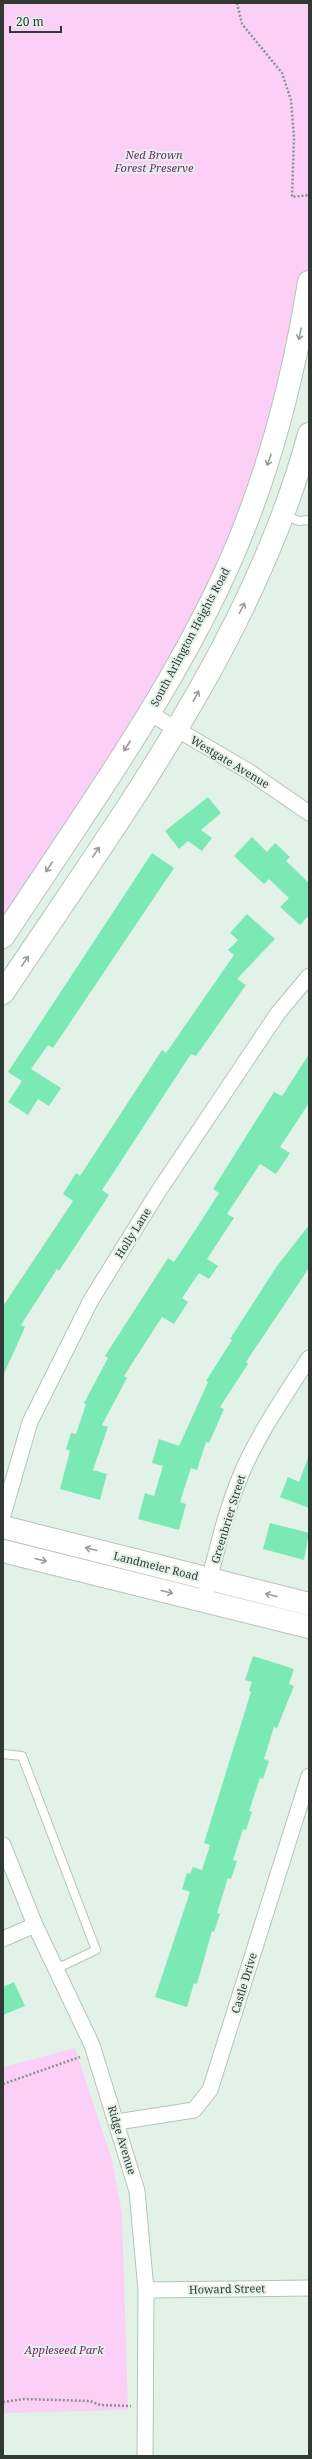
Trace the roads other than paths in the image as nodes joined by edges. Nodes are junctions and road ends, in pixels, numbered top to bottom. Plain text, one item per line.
1 (309, 282) edge
2 (308, 440) edge
3 (282, 515) junction
4 (309, 520) edge
5 (149, 714) junction
6 (177, 730) junction
7 (309, 813) edge
8 (3, 936) edge
9 (309, 976) edge
10 (3, 993) edge
11 (309, 1358) edge
12 (3, 1515) edge
13 (3, 1527) edge
14 (3, 1551) edge
15 (210, 1579) junction
16 (204, 1601) junction
17 (309, 1604) edge
18 (309, 1627) edge
19 (3, 1754) edge
20 (309, 1776) edge
21 (3, 1845) edge
22 (35, 1925) junction
23 (3, 1939) edge
24 (56, 1969) junction
25 (117, 2122) junction
26 (309, 2288) edge
27 (146, 2290) junction
28 (145, 2456) edge

1 -> 5 main road, South Arlington Heights Road
2 - 3 main road
3 - 4 lane
6 -> 3 main road
5 - 6 street, Westgate Avenue
5 -> 8 main road, South Arlington Heights Road
6 - 7 street, Westgate Avenue
10 -> 6 main road
9 - 12 street, Holly Lane
11 - 15 street, Greenbrier Street
15 -> 13 main road, Landmeier Road
14 -> 16 main road, Landmeier Road
15 - 16 street, Greenbrier Street
17 -> 15 main road, Landmeier Road
16 - 18 main road, Landmeier Road
19 - 24 lane
20 - 25 street, Castle Drive
21 - 22 street, Ridge Avenue
22 - 23 street
22 - 24 street, Ridge Avenue
24 - 25 street, Ridge Avenue
25 - 27 street, Ridge Avenue
26 - 27 street, Howard Street
27 - 28 street, Ridge Avenue

